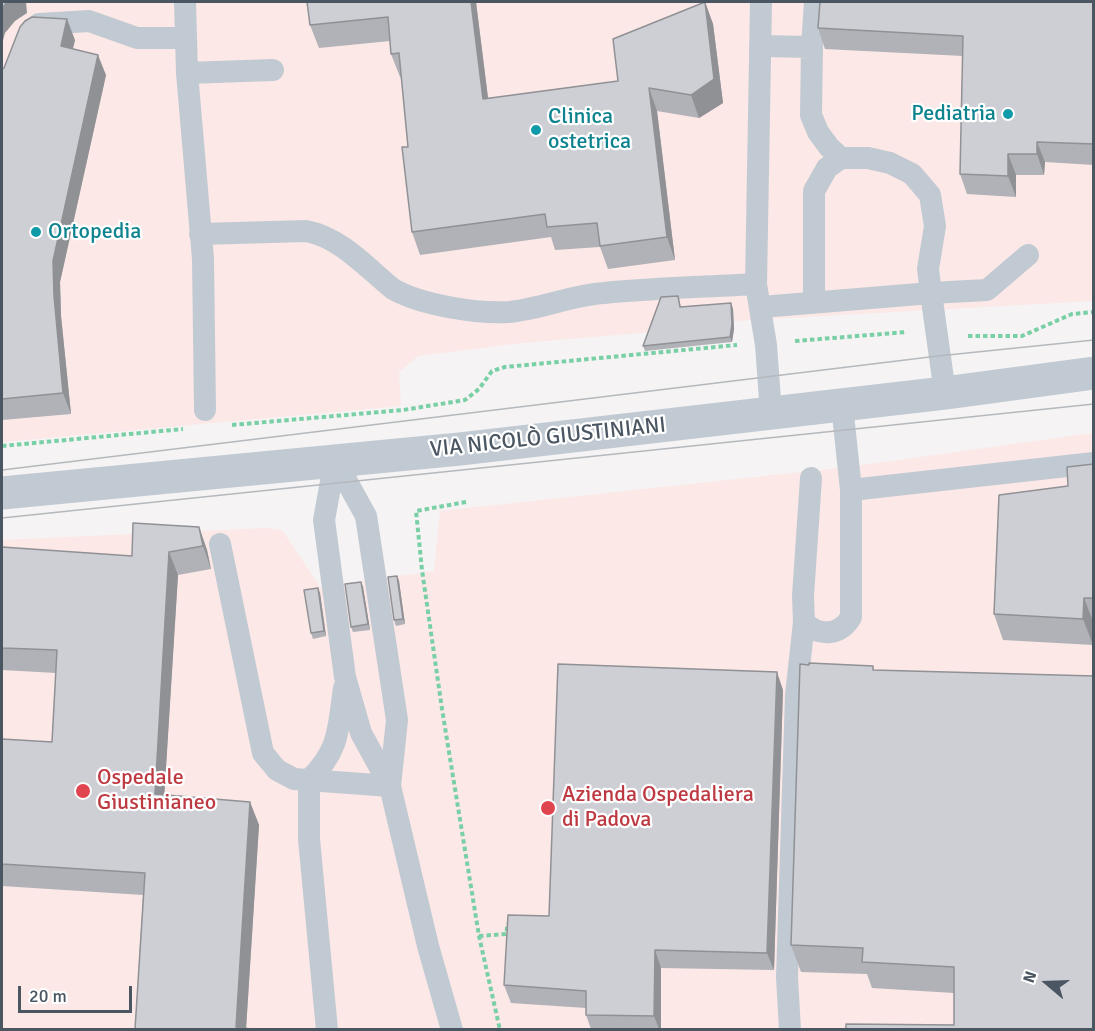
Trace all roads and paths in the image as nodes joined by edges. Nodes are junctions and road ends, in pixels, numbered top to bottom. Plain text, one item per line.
1 (185, 2) edge
2 (761, 2) edge
3 (815, 2) edge
4 (22, 32) edge
5 (186, 38) junction
6 (760, 46) junction
7 (812, 47) junction
8 (273, 70) dead end
9 (187, 73) junction
10 (841, 158) junction
11 (200, 234) junction
12 (1028, 255) dead end
13 (756, 284) junction
14 (814, 293) dead end
15 (931, 293) junction
16 (761, 306) junction
17 (1094, 312) edge
18 (909, 332) dead end
19 (960, 336) dead end
20 (794, 341) dead end
21 (742, 345) dead end
22 (1094, 373) edge
23 (945, 393) junction
24 (842, 405) junction
25 (205, 410) dead end
26 (771, 413) junction
27 (225, 426) dead end
28 (189, 429) dead end
29 (2, 446) edge
30 (335, 460) junction
31 (1094, 463) edge
32 (811, 478) dead end
33 (851, 490) junction
34 (2, 493) edge
35 (466, 502) dead end
36 (220, 544) dead end
37 (804, 622) junction
38 (345, 677) junction
39 (309, 780) junction
40 (390, 786) junction
41 (510, 916) edge
42 (479, 936) junction
43 (327, 1029) edge
44 (452, 1029) edge
45 (500, 1029) edge
46 (790, 1029) edge

1 - 5 lane
2 - 6 lane
3 - 7 lane
4 - 5 lane
5 - 9 lane
6 - 7 lane
6 - 13 lane
7 - 10 lane
8 - 9 lane
9 - 11 lane
10 - 14 lane
10 - 15 lane
11 - 13 lane
11 - 25 lane
12 - 15 lane
13 - 16 lane
15 - 16 lane
15 - 23 lane
16 - 26 lane
17 - 19 path
18 - 20 path
21 - 27 path
22 - 23 street, VIA NICOLÒ GIUSTINIANI
23 - 24 street, VIA NICOLÒ GIUSTINIANI
24 - 26 street, VIA NICOLÒ GIUSTINIANI
24 - 33 lane
26 - 30 street, VIA NICOLÒ GIUSTINIANI
28 - 29 path
30 - 34 street, VIA NICOLÒ GIUSTINIANI
30 - 38 lane
30 - 40 lane
31 - 33 lane
32 - 37 lane
33 - 37 lane
35 - 42 path
36 - 39 lane
37 - 46 lane
38 - 39 lane
38 - 40 lane
39 - 40 lane
39 - 43 lane
40 - 44 lane
41 - 42 path
42 - 45 path

